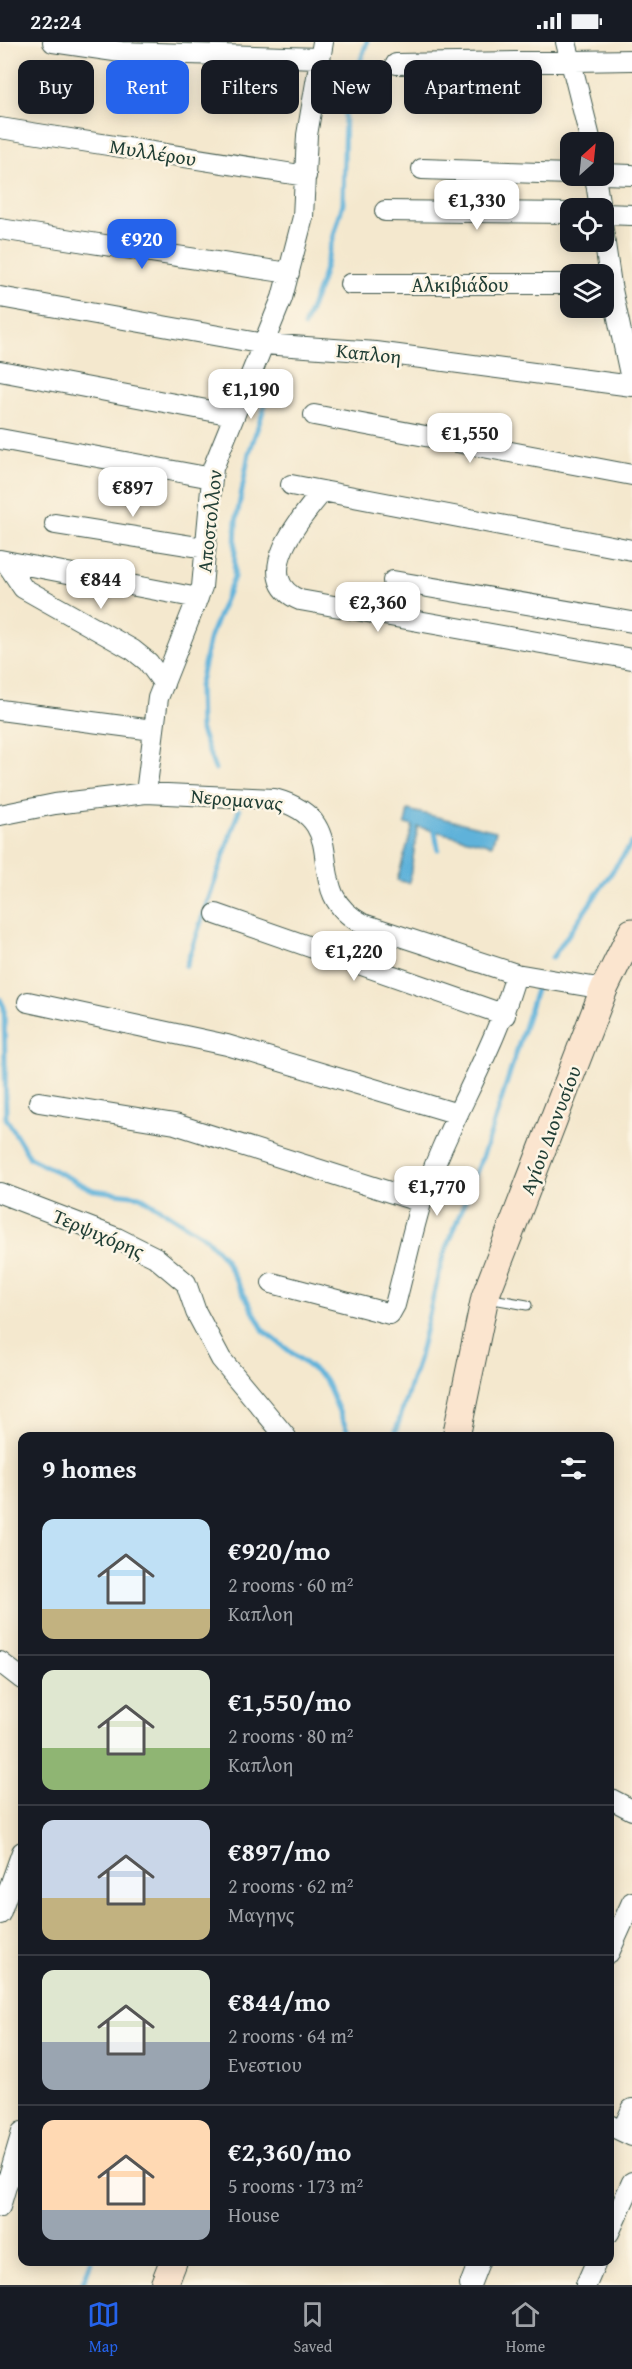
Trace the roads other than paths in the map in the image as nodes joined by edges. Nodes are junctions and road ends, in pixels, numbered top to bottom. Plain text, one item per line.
1 (53, 42) edge
2 (105, 46) edge
3 (321, 50) edge
4 (568, 51) edge
5 (632, 60) edge
6 (396, 64) dead end
7 (0, 128) edge
8 (590, 132) edge
9 (422, 169) dead end
10 (560, 174) edge
11 (614, 174) edge
12 (632, 175) edge
13 (306, 176) junction
14 (385, 210) dead end
15 (560, 213) edge
16 (614, 214) edge
17 (632, 215) edge
18 (0, 230) edge
19 (289, 273) junction
20 (350, 284) dead end
21 (560, 284) edge
22 (0, 297) edge
23 (614, 313) edge
24 (264, 344) junction
25 (0, 371) edge
26 (632, 385) edge
27 (232, 415) junction
28 (314, 415) dead end
29 (0, 439) edge
30 (632, 475) edge
31 (212, 477) junction
32 (291, 485) dead end
33 (323, 491) junction
34 (55, 524) dead end
35 (205, 548) junction
36 (632, 550) edge
37 (2, 561) edge
38 (393, 580) dead end
39 (198, 598) junction
40 (632, 622) edge
41 (632, 659) edge
42 (164, 684) junction
43 (0, 710) edge
44 (153, 730) junction
45 (146, 792) junction
46 (0, 815) edge
47 (216, 914) dead end
48 (632, 932) edge
49 (516, 974) junction
50 (604, 989) junction
51 (28, 1002) dead end
52 (505, 1015) junction
53 (39, 1102) dead end
54 (458, 1114) junction
55 (0, 1193) edge
56 (421, 1202) junction
57 (273, 1283) dead end
58 (485, 1297) junction
59 (527, 1305) dead end
60 (282, 1432) edge
61 (457, 1432) edge
62 (0, 1662) edge
63 (18, 1676) edge
64 (614, 1801) edge
65 (632, 1810) edge
66 (18, 1863) edge
67 (632, 1902) edge
68 (0, 1914) edge
69 (614, 1942) edge
70 (632, 2109) edge
71 (621, 2130) edge
72 (18, 2146) edge
73 (632, 2182) edge
74 (0, 2207) edge
75 (614, 2222) edge
76 (171, 2266) edge
77 (477, 2266) edge
78 (594, 2266) edge
79 (164, 2285) edge
80 (470, 2285) edge
81 (586, 2285) edge

1 - 2 street
2 - 3 street
3 - 13 street, Αποστολλον
4 - 5 street
4 - 6 street
4 - 8 street
7 - 13 street, Μυλλέρου
9 - 10 street
11 - 12 street
13 - 19 street, Αποστολλον
14 - 15 street
16 - 17 street
18 - 19 street
19 - 24 street, Αποστολλον
20 - 21 street, Αλκιβιάδου
22 - 24 street, Καπλοη
23 - 26 street
24 - 26 street, Καπλοη
24 - 27 street, Αποστολλον
25 - 27 street
27 - 31 street, Αποστολλον
28 - 30 street
29 - 31 street
31 - 35 street, Αποστολλον
32 - 33 street
33 - 36 street
33 - 41 street
34 - 35 street
35 - 39 street, Αποστολλον
37 - 39 street
37 - 42 street
38 - 40 street
39 - 42 street, Αποστολλον
42 - 44 street, Αποστολλον
43 - 44 street
44 - 45 street, Αποστολλον
45 - 46 street, Νερομανας
45 - 49 street, Νερομανας
47 - 52 street
48 - 50 street, Αγίου Διονυσίου
49 - 50 street, Νερομανας
49 - 52 street
50 - 58 street, Αγίου Διονυσίου
51 - 54 street
52 - 54 street
53 - 56 street
54 - 56 street
55 - 60 street, Τερψιχόρης
56 - 57 street
58 - 59 lane
58 - 61 street, Αγίου Διονυσίου
62 - 63 street
64 - 65 street
66 - 68 street
67 - 69 street
70 - 71 street
72 - 74 street
73 - 75 street
76 - 79 street
77 - 80 street
78 - 81 street

